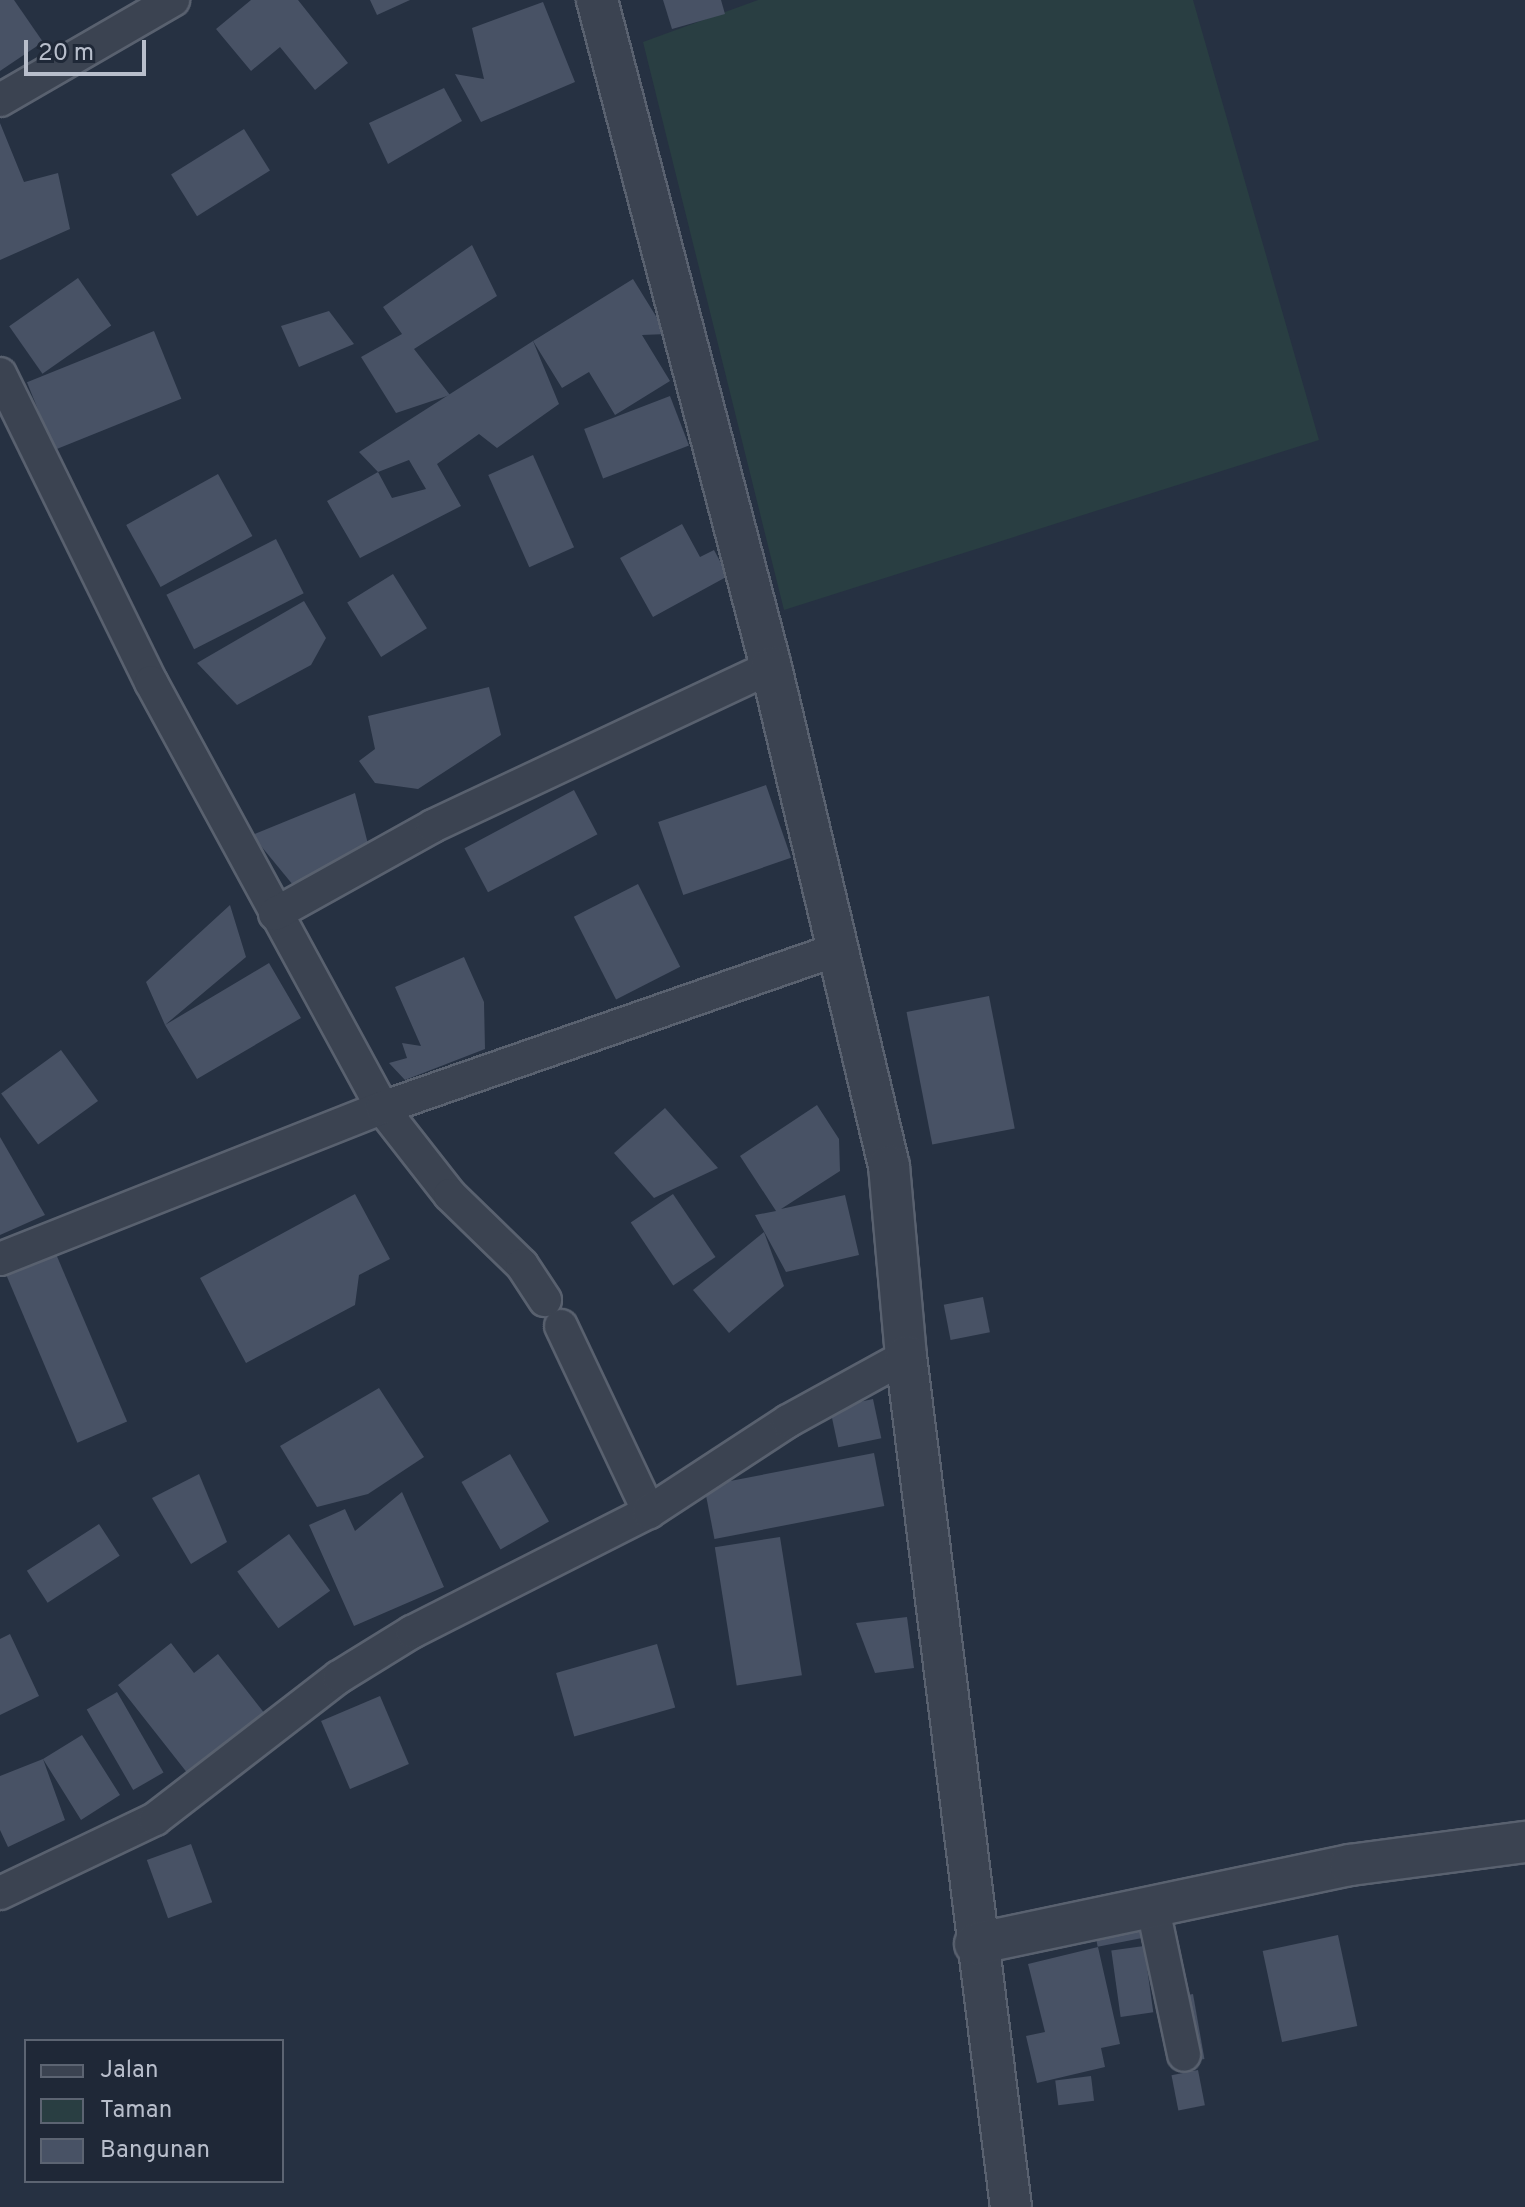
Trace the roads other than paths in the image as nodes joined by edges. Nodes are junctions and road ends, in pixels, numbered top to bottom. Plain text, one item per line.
1 (173, 0) edge
2 (597, 0) edge
3 (0, 100) edge
4 (0, 374) edge
5 (771, 667) junction
6 (275, 914) junction
7 (841, 948) junction
8 (382, 1108) junction
9 (0, 1259) edge
10 (906, 1356) junction
11 (649, 1512) junction
12 (1525, 1842) edge
13 (0, 1893) edge
14 (1152, 1904) junction
15 (975, 1944) junction
16 (1184, 2055) dead end
17 (1011, 2207) edge

1 - 3 street
2 - 5 street
4 - 6 street
5 - 6 street
5 - 7 street
6 - 8 street
7 - 8 street
7 - 10 street
8 - 9 street
8 - 11 street
10 - 11 street
10 - 15 street
11 - 13 street
12 - 14 street
14 - 15 street
14 - 16 street
15 - 17 street

